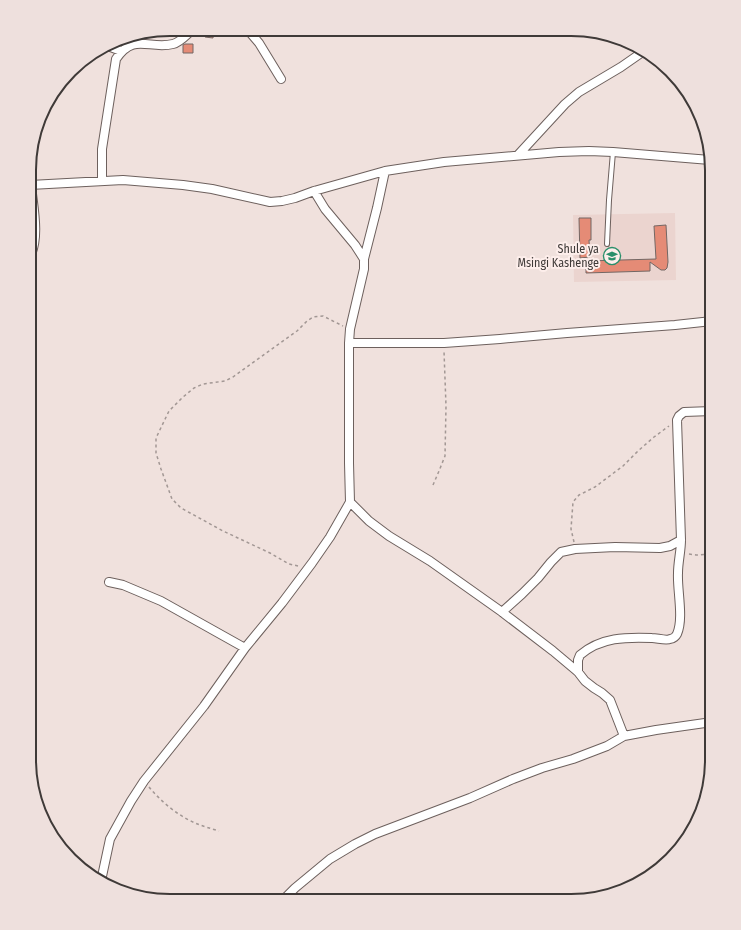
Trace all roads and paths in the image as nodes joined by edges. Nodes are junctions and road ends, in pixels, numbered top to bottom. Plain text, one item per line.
1 (185, 36) edge
2 (253, 36) edge
3 (114, 48) edge
4 (121, 51) junction
5 (639, 55) edge
6 (281, 79) dead end
7 (613, 152) junction
8 (518, 155) junction
9 (704, 160) edge
10 (385, 171) junction
11 (102, 181) junction
12 (36, 185) edge
13 (314, 191) junction
14 (607, 244) dead end
15 (364, 259) junction
16 (705, 322) edge
17 (350, 329) junction
18 (349, 343) junction
19 (444, 343) junction
20 (705, 410) edge
21 (677, 420) junction
22 (433, 485) dead end
23 (350, 502) junction
24 (681, 540) junction
25 (574, 549) junction
26 (681, 552) junction
27 (705, 554) edge
28 (307, 569) junction
29 (109, 582) dead end
30 (502, 612) junction
31 (245, 648) junction
32 (578, 672) junction
33 (705, 723) edge
34 (624, 736) junction
35 (144, 781) junction
36 (219, 830) dead end
37 (102, 875) edge
38 (289, 894) edge

1 - 4 street
2 - 6 street
3 - 4 street
4 - 11 street
5 - 8 street
7 - 8 street
7 - 9 street
7 - 14 lane
8 - 10 street
10 - 13 street
10 - 15 street
11 - 12 street
11 - 13 street
13 - 15 street
15 - 17 street
16 - 19 street
17 - 18 street
17 - 28 path
18 - 19 street
18 - 23 street
19 - 22 path
20 - 21 street
21 - 24 street
21 - 25 path
23 - 28 street
23 - 30 street
24 - 25 street
24 - 26 street
25 - 30 street
26 - 27 path
26 - 32 street
28 - 31 street
29 - 31 street
30 - 32 street
31 - 35 street
32 - 34 street
33 - 34 street
34 - 38 street
35 - 36 path
35 - 37 street

